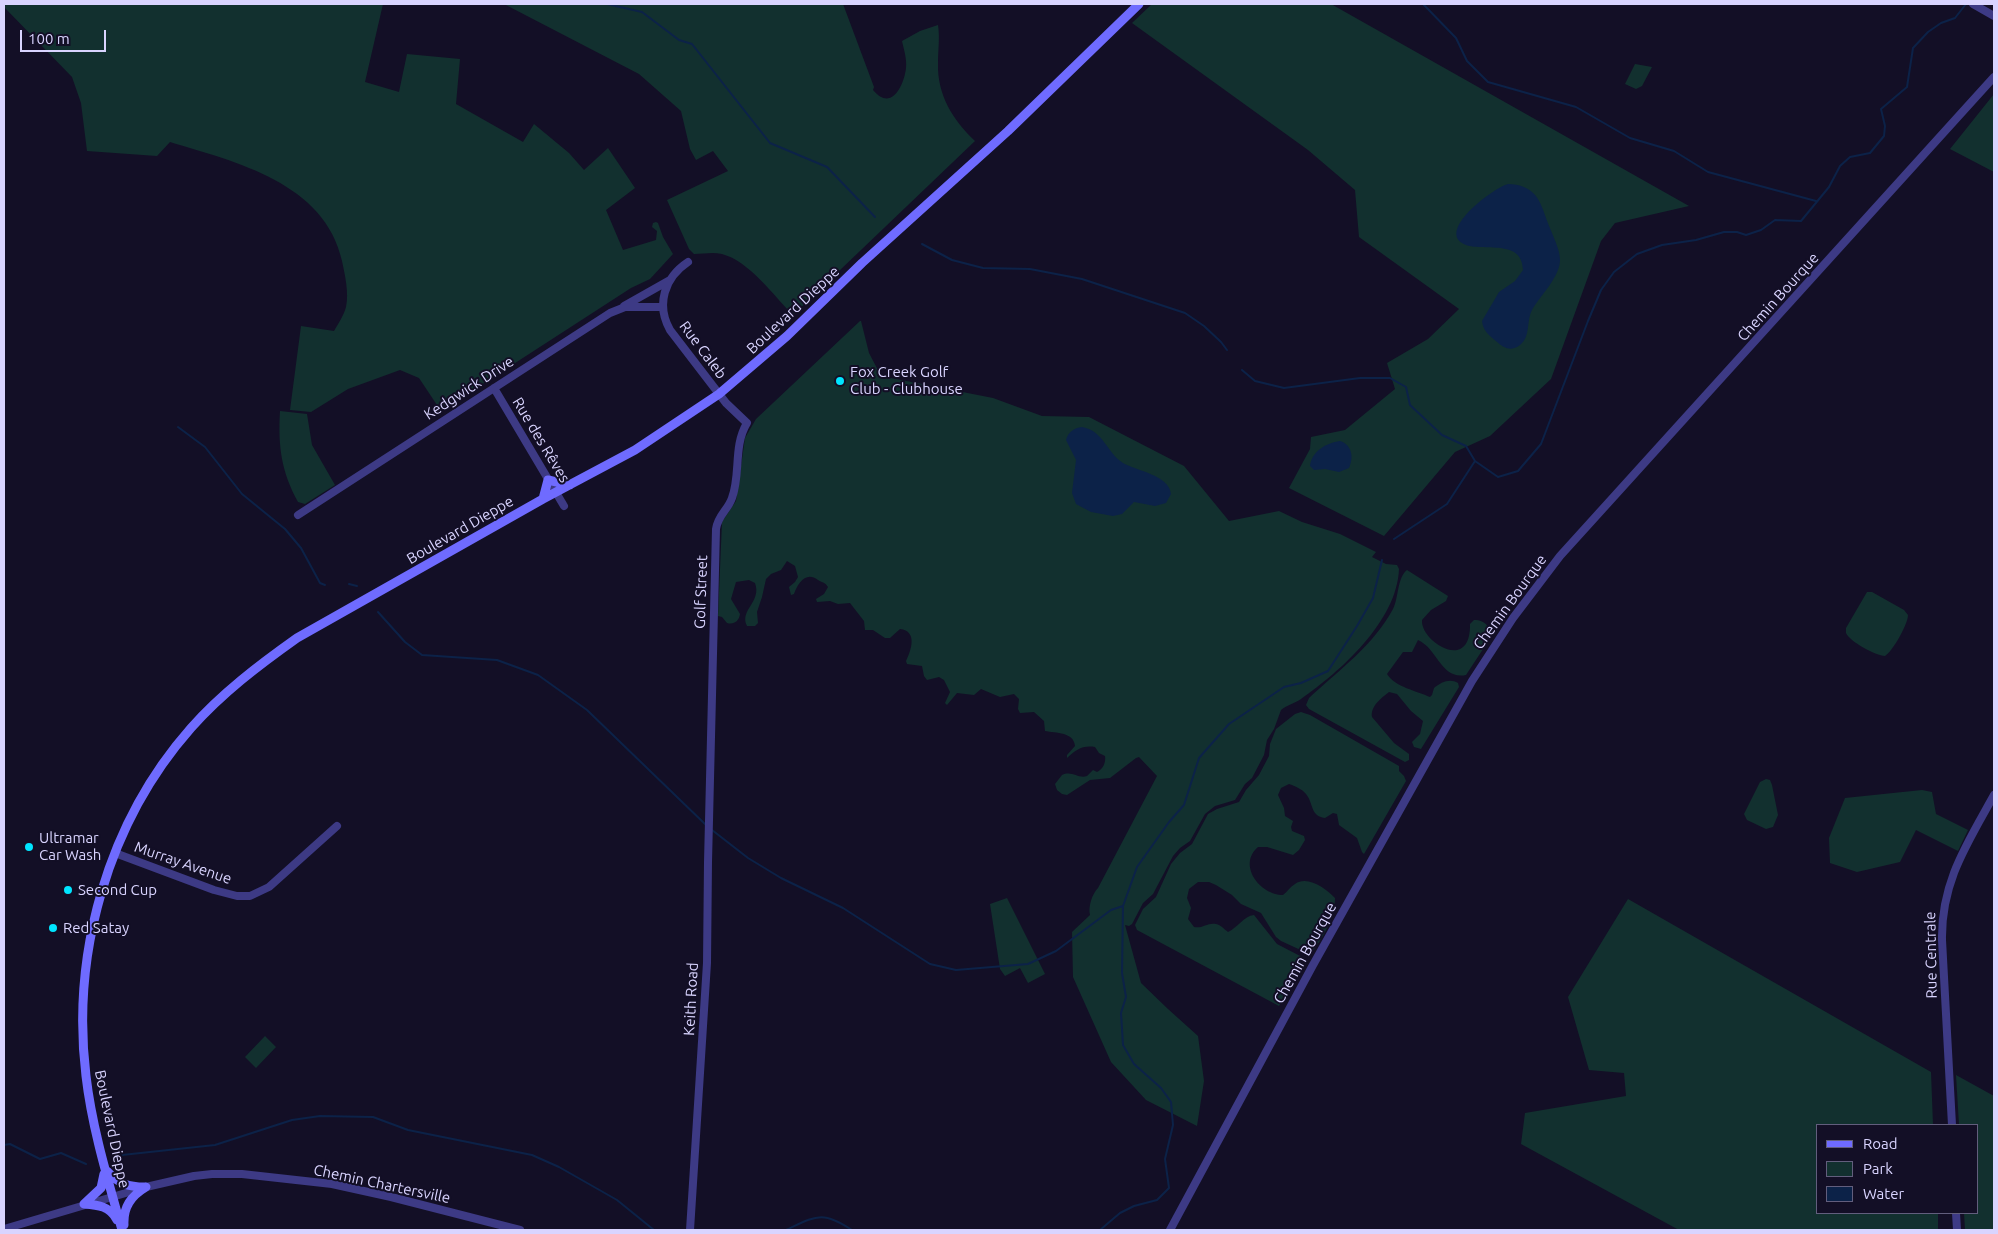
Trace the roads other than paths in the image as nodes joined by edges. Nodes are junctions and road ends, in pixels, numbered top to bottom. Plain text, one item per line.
1 (1139, 4) edge
2 (1973, 4) edge
3 (1994, 16) edge
4 (1994, 77) edge
5 (688, 262) dead end
6 (670, 280) junction
7 (662, 307) junction
8 (620, 308) junction
9 (494, 388) junction
10 (719, 394) junction
11 (747, 422) joint
12 (548, 480) junction
13 (570, 485) junction
14 (556, 492) junction
15 (543, 499) junction
16 (564, 506) dead end
17 (298, 515) dead end
18 (710, 768) joint
19 (1994, 795) edge
20 (337, 826) dead end
21 (115, 853) junction
22 (1952, 1124) edge
23 (105, 1169) junction
24 (146, 1187) junction
25 (112, 1196) junction
26 (84, 1204) junction
27 (1956, 1214) edge
28 (4, 1229) edge
29 (122, 1230) edge
30 (520, 1230) edge
31 (690, 1230) edge
32 (1170, 1230) edge
33 (1957, 1230) edge

1 - 10 main road, Boulevard Dieppe
2 - 3 street
4 - 32 street, Chemin Bourque
5 - 6 street
6 - 7 street
6 - 8 street, Kedgwick Drive
7 - 8 street
7 - 10 street, Rue Caleb
8 - 9 street, Kedgwick Drive
9 - 12 street, Rue des Rêves
9 - 17 street, Kedgwick Drive
10 - 11 street, Rue Caleb
10 - 13 main road, Boulevard Dieppe
11 - 18 street, Golf Street
12 - 13 main road
12 - 14 street, Rue des Rêves
12 - 15 main road
13 - 14 main road, Boulevard Dieppe
14 - 15 main road, Boulevard Dieppe
14 - 16 street, Rue des Rêves
15 - 21 main road, Boulevard Dieppe
18 - 31 street, Keith Road
19 - 22 street, Rue Centrale
20 - 21 street, Murray Avenue
21 - 23 main road, Boulevard Dieppe
23 - 24 main road
23 - 25 main road, Boulevard Dieppe
23 - 26 main road
24 - 25 street, Chemin Chartersville
24 - 29 main road
24 - 30 street, Chemin Chartersville
25 - 26 street, Chemin Chartersville
25 - 29 main road, Boulevard Dieppe
26 - 28 street, Chemin Chartersville
26 - 29 main road
27 - 33 street

